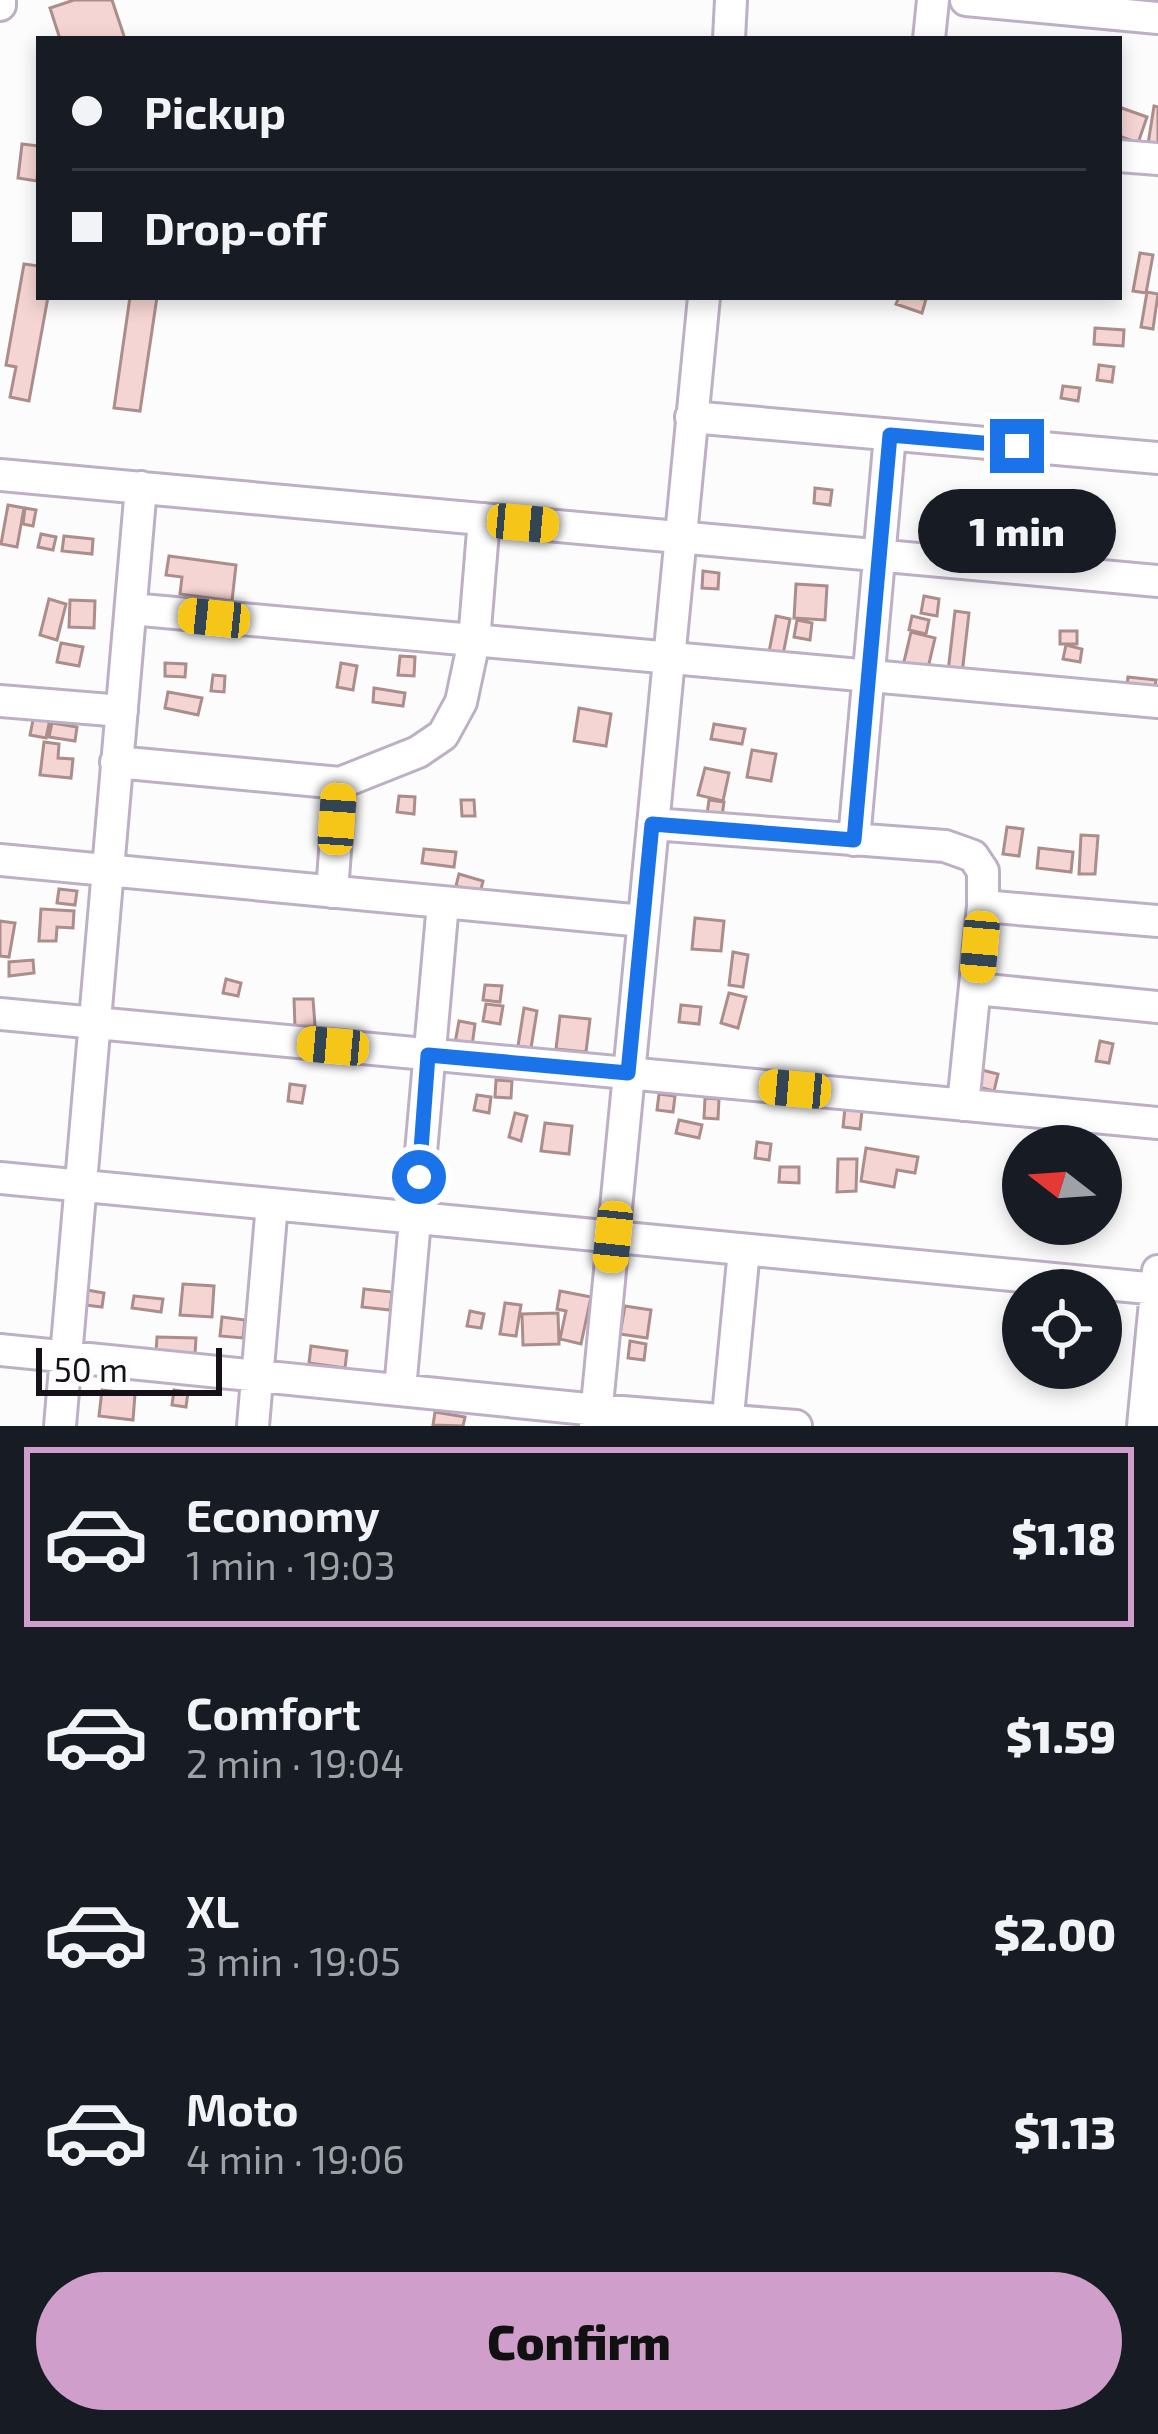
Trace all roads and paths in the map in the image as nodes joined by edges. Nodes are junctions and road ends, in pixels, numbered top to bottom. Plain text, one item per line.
1 (731, 0) edge
2 (933, 0) edge
3 (966, 0) edge
4 (1158, 18) edge
5 (729, 36) edge
6 (929, 36) edge
7 (1122, 156) edge
8 (1158, 160) edge
9 (704, 300) edge
10 (691, 417) junction
11 (890, 435) junction
12 (1158, 458) edge
13 (0, 475) edge
14 (141, 487) junction
15 (484, 519) junction
16 (680, 537) junction
17 (880, 556) junction
18 (1158, 581) edge
19 (130, 609) junction
20 (474, 641) junction
21 (668, 658) junction
22 (870, 676) junction
23 (0, 701) edge
24 (1158, 701) edge
25 (122, 711) junction
26 (116, 762) junction
27 (340, 783) junction
28 (652, 824) junction
29 (854, 840) junction
30 (0, 860) edge
31 (108, 870) junction
32 (332, 892) junction
33 (442, 902) junction
34 (983, 906) junction
35 (643, 921) junction
36 (1158, 921) edge
37 (976, 988) junction
38 (1158, 1007) edge
39 (0, 1014) edge
40 (94, 1022) junction
41 (428, 1055) junction
42 (628, 1073) junction
43 (963, 1105) junction
44 (1158, 1124) edge
45 (0, 1178) edge
46 (81, 1185) junction
47 (272, 1204) junction
48 (416, 1218) junction
49 (613, 1237) junction
50 (744, 1250) junction
51 (1158, 1271) edge
52 (1157, 1289) edge
53 (0, 1350) edge
54 (66, 1356) junction
55 (255, 1376) junction
56 (400, 1390) junction
57 (596, 1418) edge
58 (727, 1423) edge
59 (60, 1426) edge
60 (253, 1426) edge
61 (796, 1426) edge
62 (1143, 1426) edge

1 - 5 street
2 - 6 street
3 - 4 street
7 - 8 street
9 - 10 street
10 - 11 street
10 - 16 street
11 - 12 street
11 - 17 street
13 - 14 street
14 - 15 street
14 - 19 street
15 - 16 street
15 - 20 street
16 - 17 street
16 - 21 street
17 - 18 street
17 - 22 street
19 - 20 street
19 - 25 street
20 - 21 street
20 - 27 street
21 - 22 street
21 - 28 street
22 - 24 street
22 - 29 street
23 - 25 street
25 - 26 street
26 - 27 street
26 - 31 street
27 - 32 street
28 - 29 street
28 - 35 street
29 - 34 street
30 - 31 street
31 - 32 street
31 - 40 street
32 - 33 street
33 - 35 street
33 - 41 street
34 - 36 street
34 - 37 street
35 - 42 street
37 - 38 street
37 - 43 street
39 - 40 street
40 - 41 street
40 - 46 street
41 - 42 street
41 - 48 street
42 - 43 street
42 - 49 street
43 - 44 street
45 - 46 street
46 - 47 street
46 - 54 street
47 - 48 street
47 - 55 street
48 - 49 street
48 - 56 street
49 - 50 street
49 - 57 street
50 - 52 street
50 - 58 street
51 - 52 street
52 - 62 street
53 - 54 street
54 - 55 street
54 - 59 street
55 - 56 street
55 - 60 street
56 - 57 street
57 - 58 street
58 - 61 street

